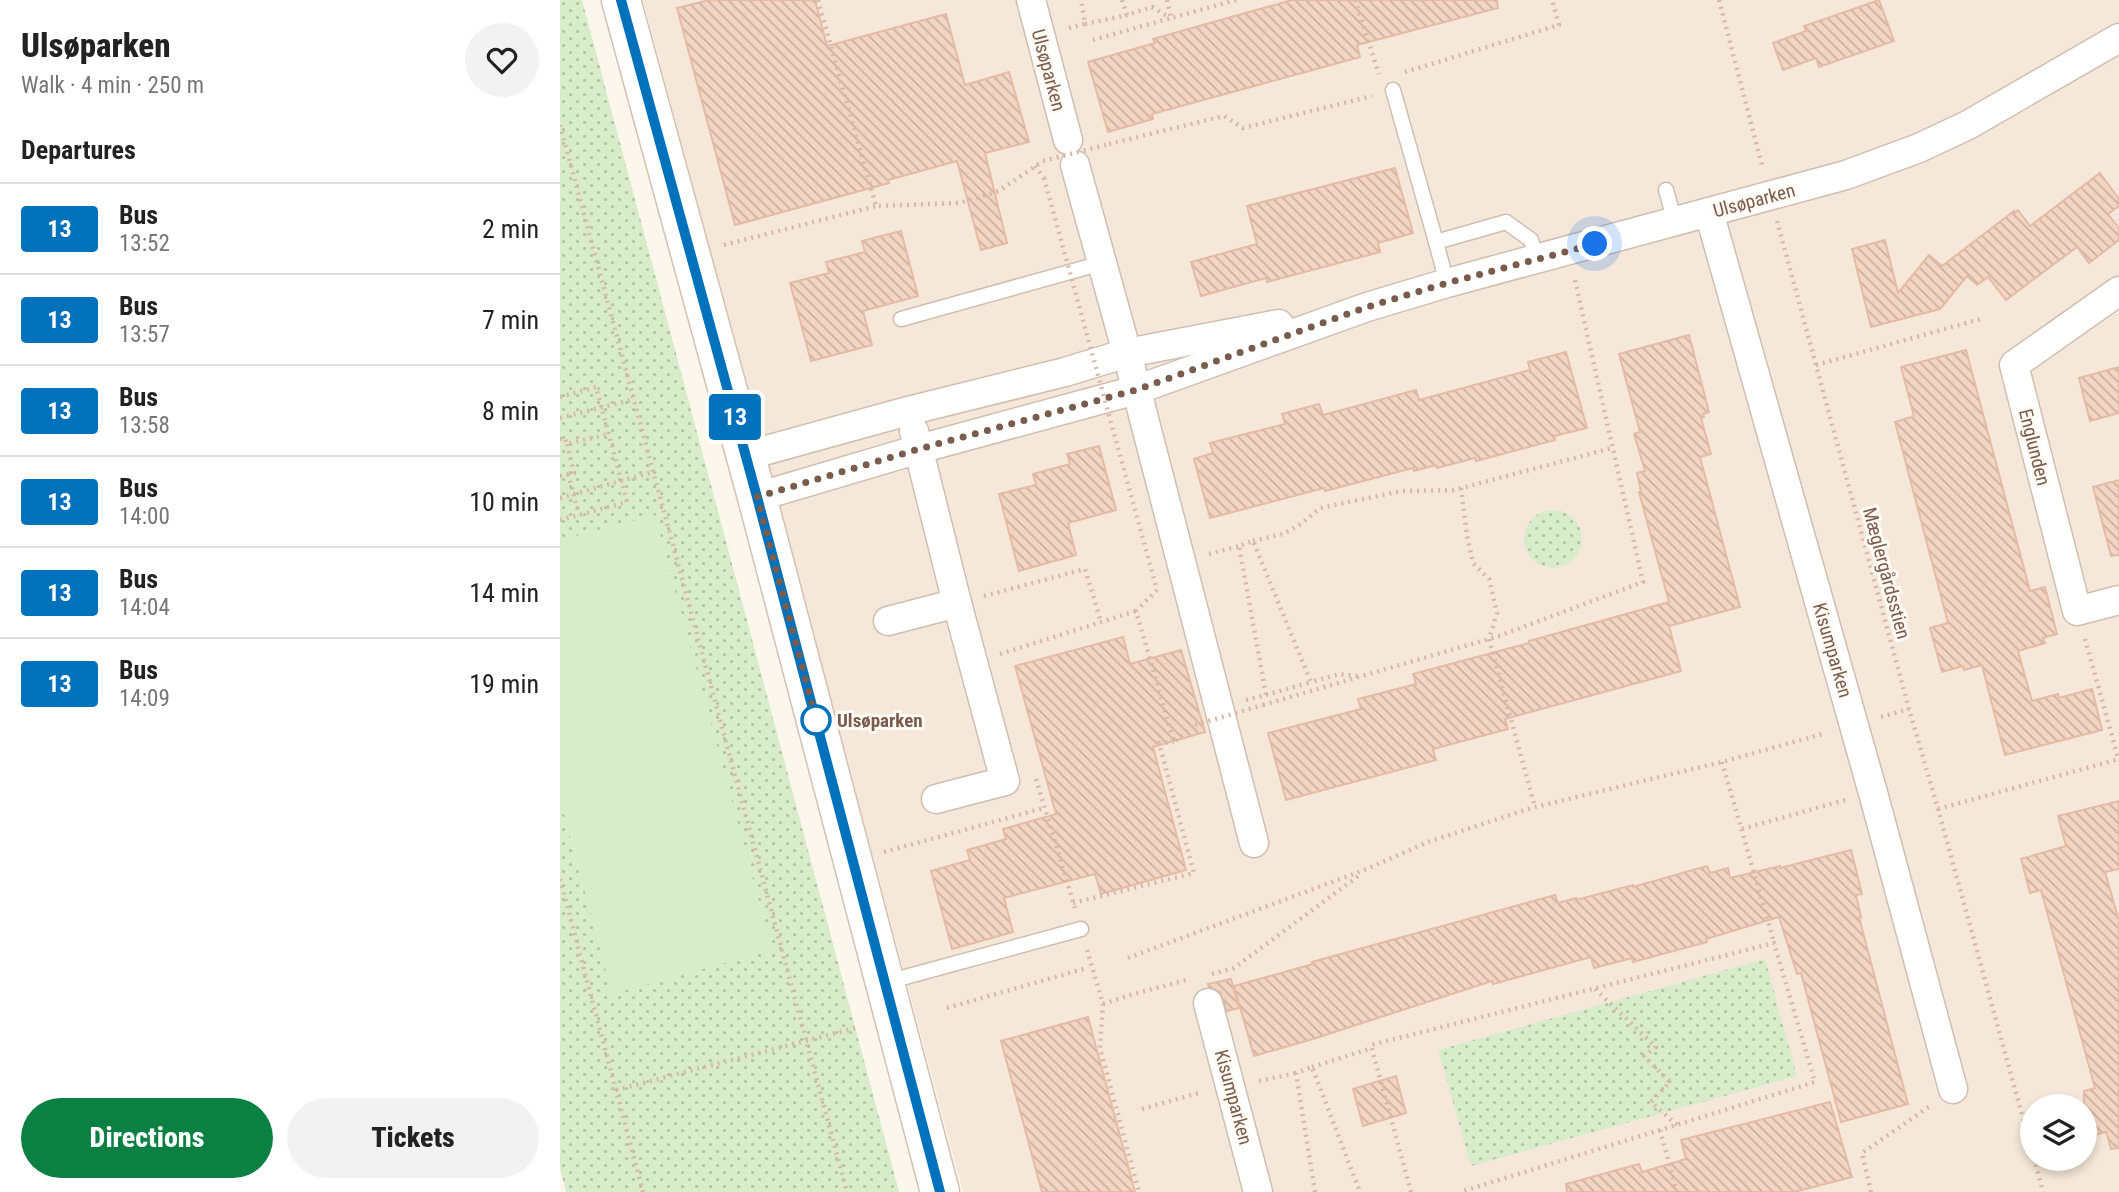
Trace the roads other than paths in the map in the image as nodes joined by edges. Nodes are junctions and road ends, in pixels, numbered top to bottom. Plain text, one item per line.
1 (621, 0) edge
2 (1031, 0) edge
3 (2119, 38) edge
4 (1393, 90) road end
5 (1666, 190) dead end
6 (1709, 212) junction
7 (1675, 222) junction
8 (1436, 242) junction
9 (1536, 260) junction
10 (1102, 263) junction
11 (1447, 283) junction
12 (2119, 291) edge
13 (1367, 307) junction
14 (901, 319) dead end
15 (1127, 353) junction
16 (1136, 390) junction
17 (908, 411) junction
18 (919, 449) junction
19 (745, 456) junction
20 (757, 497) junction
21 (2119, 600) edge
22 (957, 603) junction
23 (888, 621) dead end
24 (936, 799) dead end
25 (1254, 843) dead end
26 (1081, 929) dead end
27 (885, 983) junction
28 (1208, 1003) dead end
29 (1953, 1089) road end
30 (940, 1192) edge
31 (1258, 1192) edge

1 - 19 street
2 - 10 street, Ulsøparken
3 - 6 street, Ulsøparken
4 - 8 lane
5 - 7 lane
6 - 7 street, Ulsøparken
6 - 29 street, Kisumparken
7 - 9 street, Ulsøparken
8 - 9 lane
8 - 11 lane
9 - 11 street, Ulsøparken
10 - 14 lane
10 - 15 street, Ulsøparken
11 - 13 street, Ulsøparken
12 - 21 street, Englunden
13 - 15 street, Ulsøparken
13 - 16 street, Ulsøparken
15 - 16 street, Ulsøparken
15 - 17 street, Ulsøparken
16 - 18 street, Ulsøparken
16 - 25 street, Ulsøparken
17 - 18 street
17 - 19 street, Ulsøparken
18 - 20 street, Ulsøparken
18 - 22 street
19 - 20 street
20 - 27 street
22 - 23 street
22 - 24 street
26 - 27 lane
27 - 30 street
28 - 31 street, Kisumparken

